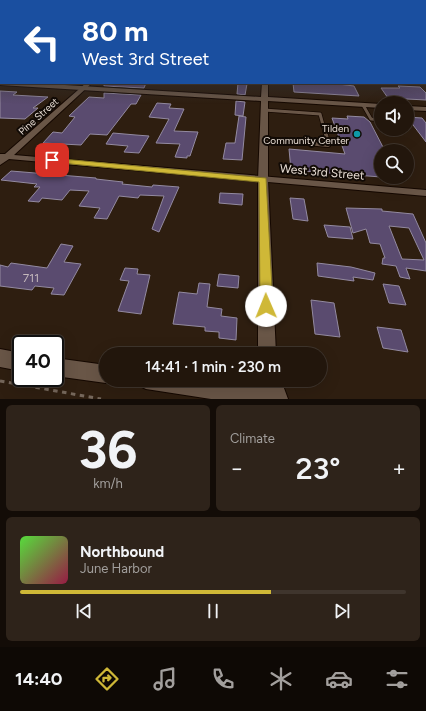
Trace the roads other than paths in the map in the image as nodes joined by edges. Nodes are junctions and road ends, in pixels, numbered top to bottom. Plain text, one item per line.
1 (14, 84) edge
2 (88, 84) edge
3 (265, 84) edge
4 (83, 89) junction
5 (264, 105) junction
6 (363, 105) junction
7 (374, 106) edge
8 (414, 108) edge
9 (426, 109) edge
10 (374, 119) edge
11 (264, 139) junction
12 (4, 156) edge
13 (0, 163) edge
14 (263, 180) junction
15 (426, 193) edge
16 (267, 347) edge
17 (0, 358) edge
18 (12, 360) edge
19 (64, 368) edge
20 (99, 373) edge
21 (193, 387) edge
22 (275, 387) edge
23 (274, 399) edge
24 (279, 399) edge

1 - 4 street
2 - 4 street, Pine Street
3 - 5 street
4 - 5 street
4 - 12 street, Pine Street
5 - 6 street
5 - 11 street
5 - 11 lane
6 - 7 street
6 - 10 lane
8 - 9 street
11 - 14 street
12 - 13 street, Pine Street
12 - 14 street, West 3rd Street
14 - 15 street, West 3rd Street
14 - 16 street
17 - 18 street
19 - 20 street
21 - 23 street
22 - 24 street

